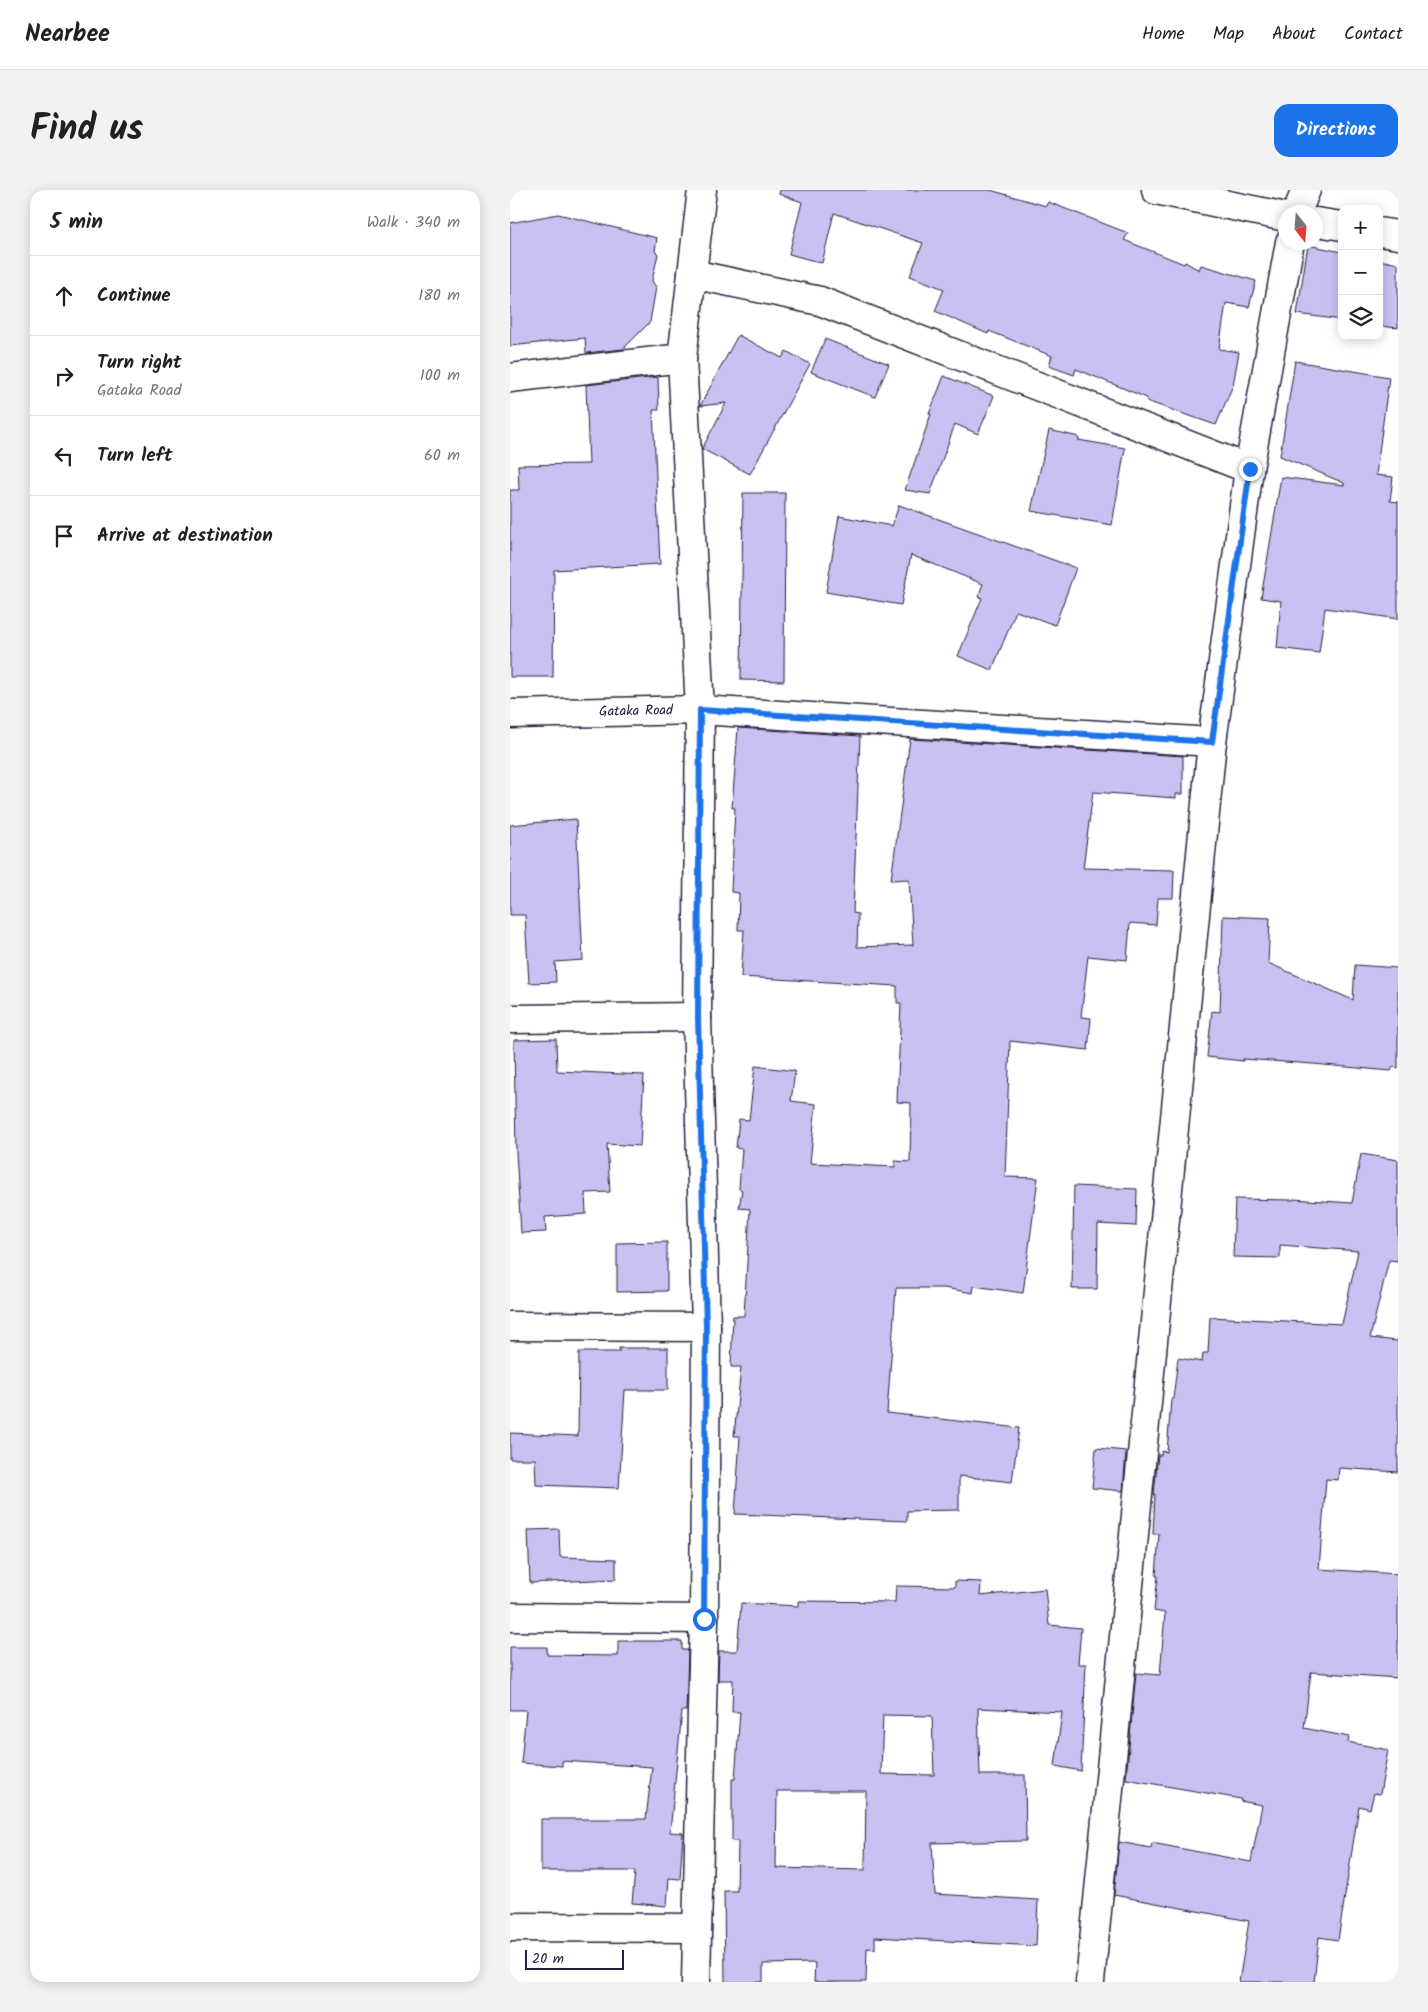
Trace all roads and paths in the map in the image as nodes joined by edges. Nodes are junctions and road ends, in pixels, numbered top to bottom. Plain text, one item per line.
1 (702, 190) edge
2 (1156, 190) edge
3 (1306, 190) edge
4 (1300, 205) edge
5 (1278, 215) edge
6 (1323, 223) edge
7 (1338, 225) edge
8 (1383, 233) edge
9 (1398, 235) edge
10 (1289, 250) edge
11 (692, 274) junction
12 (682, 358) junction
13 (510, 378) edge
14 (1250, 469) junction
15 (700, 710) junction
16 (510, 714) edge
17 (1212, 742) junction
18 (698, 1017) junction
19 (510, 1019) edge
20 (510, 1326) edge
21 (706, 1327) junction
22 (510, 1617) edge
23 (704, 1619) junction
24 (510, 1928) edge
25 (697, 1928) junction
26 (696, 1982) edge
27 (1090, 1982) edge

1 - 11 street
2 - 5 street
3 - 4 street
6 - 7 street
8 - 9 street
10 - 14 street
11 - 12 street
11 - 14 street
12 - 13 street
12 - 15 street
14 - 17 street
15 - 16 street, Gataka Road
15 - 17 street, Gataka Road
15 - 18 street
17 - 27 street
18 - 19 street
18 - 21 street
20 - 21 street
21 - 23 street
22 - 23 street
23 - 25 street
24 - 25 street
25 - 26 street

